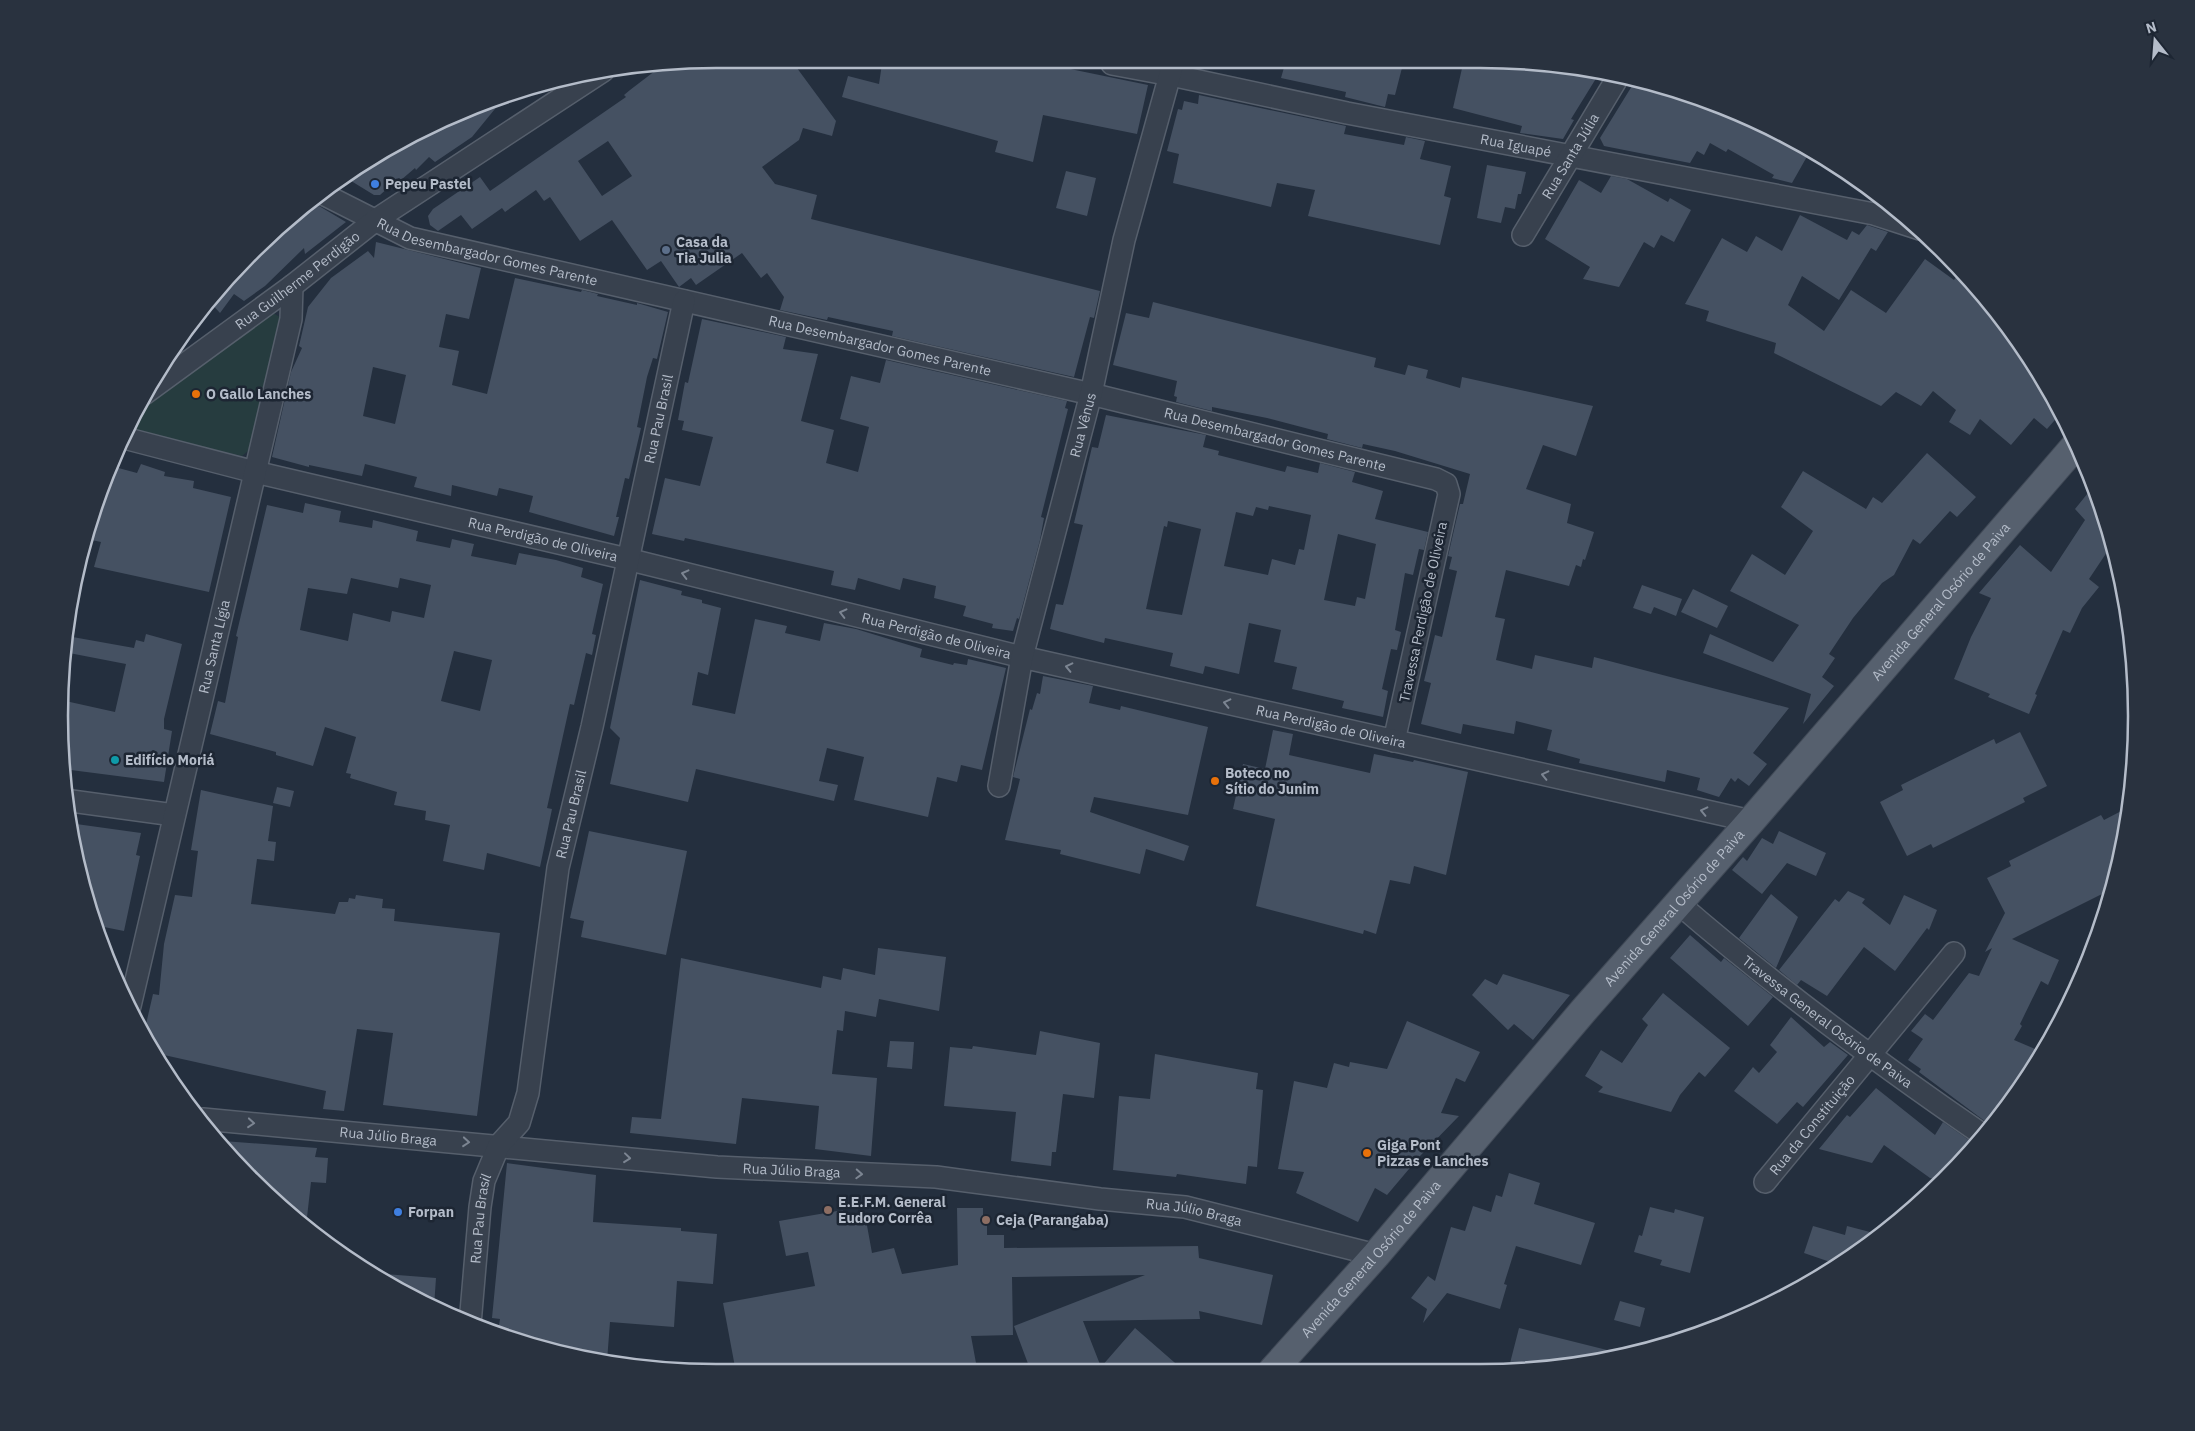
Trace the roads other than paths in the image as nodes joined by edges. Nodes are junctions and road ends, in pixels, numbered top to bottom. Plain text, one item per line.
1 (1172, 69) edge
2 (1615, 82) edge
3 (561, 88) edge
4 (1571, 156) junction
5 (327, 197) edge
6 (377, 220) junction
7 (1900, 223) edge
8 (1523, 235) dead end
9 (292, 286) junction
10 (684, 301) junction
11 (159, 383) edge
12 (1091, 394) junction
13 (129, 439) edge
14 (2071, 451) edge
15 (255, 472) junction
16 (1446, 484) joint
17 (627, 559) junction
18 (1022, 657) junction
19 (1394, 741) junction
20 (999, 786) dead end
21 (73, 801) edge
22 (174, 814) junction
23 (1751, 821) junction
24 (1678, 904) junction
25 (1954, 952) dead end
26 (132, 997) edge
27 (1869, 1056) junction
28 (208, 1118) edge
29 (1977, 1131) edge
30 (499, 1145) junction
31 (1765, 1182) dead end
32 (1376, 1255) junction
33 (471, 1315) edge
34 (1278, 1364) edge

1 - 4 street, Rua Iguapé
1 - 12 street, Rua Vênus
2 - 4 street, Rua Santa Júlia
3 - 6 street, Rua Guilherme Perdigão
4 - 7 street, Rua Iguapé
4 - 8 street, Rua Santa Júlia
5 - 6 street, Rua Desembargador Gomes Parente
6 - 9 street, Rua Guilherme Perdigão
6 - 10 street, Rua Desembargador Gomes Parente
9 - 11 street, Rua Guilherme Perdigão
9 - 15 street, Rua Santa Lígia
10 - 12 street, Rua Desembargador Gomes Parente
10 - 17 street, Rua Pau Brasil
12 - 16 street, Rua Desembargador Gomes Parente
12 - 18 street, Rua Vênus
13 - 15 street, Rua Perdigão de Oliveira
14 - 23 main road, Avenida General Osório de Paiva
15 - 17 street, Rua Perdigão de Oliveira
15 - 22 street, Rua Santa Lígia
16 - 19 street, Travessa Perdigão de Oliveira
18 -> 17 street, Rua Perdigão de Oliveira
17 - 30 street, Rua Pau Brasil
19 -> 18 street, Rua Perdigão de Oliveira
18 - 20 street, Rua Vênus
23 -> 19 street, Rua Perdigão de Oliveira
21 - 22 street
22 - 26 street, Rua Santa Lígia
23 - 24 main road, Avenida General Osório de Paiva
24 - 27 street, Travessa General Osório de Paiva
24 - 32 main road, Avenida General Osório de Paiva
25 - 27 street, Rua da Constituição
27 - 29 street, Travessa General Osório de Paiva
27 - 31 street, Rua da Constituição
28 -> 30 street, Rua Júlio Braga
30 -> 32 street, Rua Júlio Braga
30 - 33 street, Rua Pau Brasil
32 - 34 main road, Avenida General Osório de Paiva

